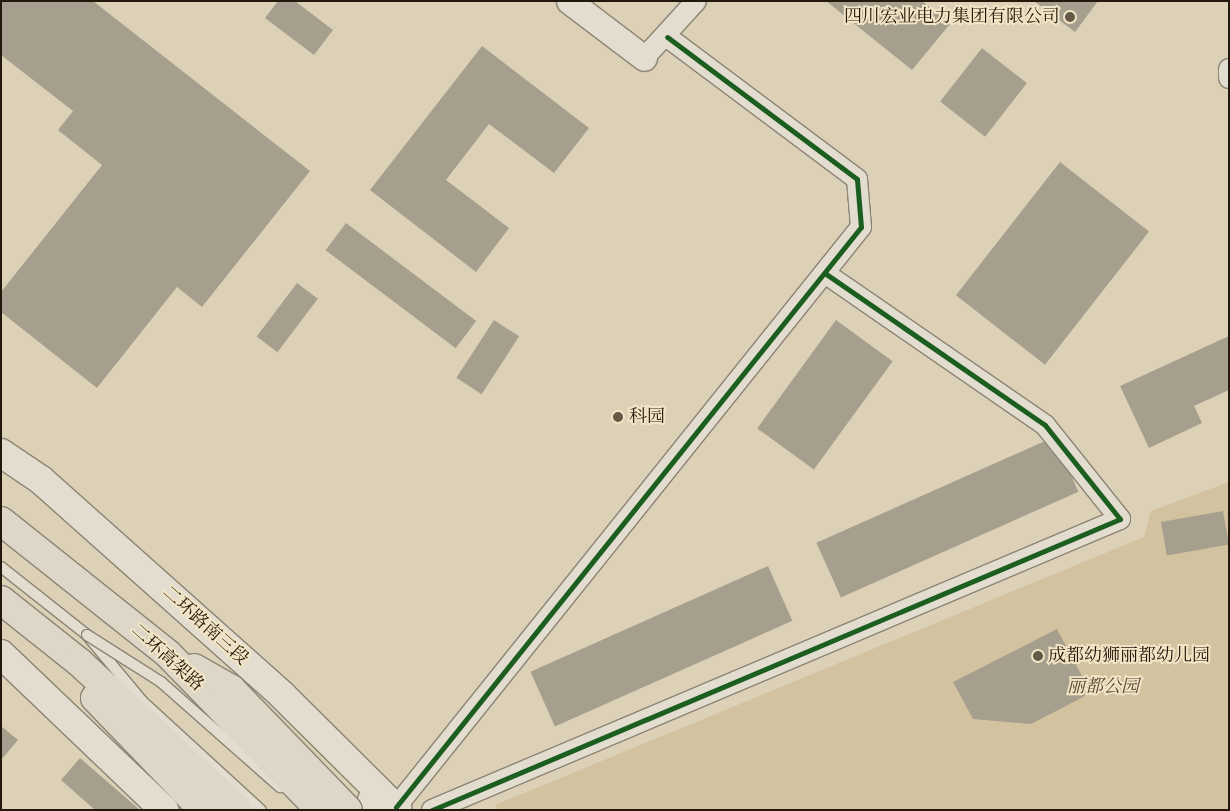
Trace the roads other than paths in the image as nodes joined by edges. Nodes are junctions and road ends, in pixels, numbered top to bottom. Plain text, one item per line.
1 (568, 1) edge
2 (696, 1) edge
3 (667, 37) junction
4 (644, 58) joint
5 (1229, 69) edge
6 (1229, 78) edge
7 (824, 273) junction
8 (1, 453) edge
9 (1, 509) edge
10 (1, 521) edge
11 (40, 551) junction
12 (1, 567) edge
13 (1, 600) edge
14 (87, 634) junction
15 (1, 654) edge
16 (168, 654) junction
17 (79, 662) junction
18 (371, 799) edge
19 (397, 809) edge
20 (164, 810) edge
21 (203, 810) edge
22 (238, 810) edge
23 (261, 810) edge
24 (307, 810) edge
25 (320, 810) edge
26 (348, 810) edge
27 (432, 810) edge

1 - 4 street
2 - 3 street
3 - 4 street
3 - 7 street
5 - 6 street
7 - 19 street
7 - 27 street
8 - 18 main road, 二环路南三段
9 - 11 highway, bridge
10 - 11 highway, 二环高架路, bridge
11 - 16 highway, 二环高架路, bridge
12 - 14 lane
13 - 17 highway
14 - 23 lane, bridge
14 - 24 lane, bridge
15 - 20 main road
16 - 25 highway, 二环高架路, bridge
16 - 26 highway, bridge
17 - 21 highway
17 - 22 highway
18 - 19 main road, 二环路南三段

